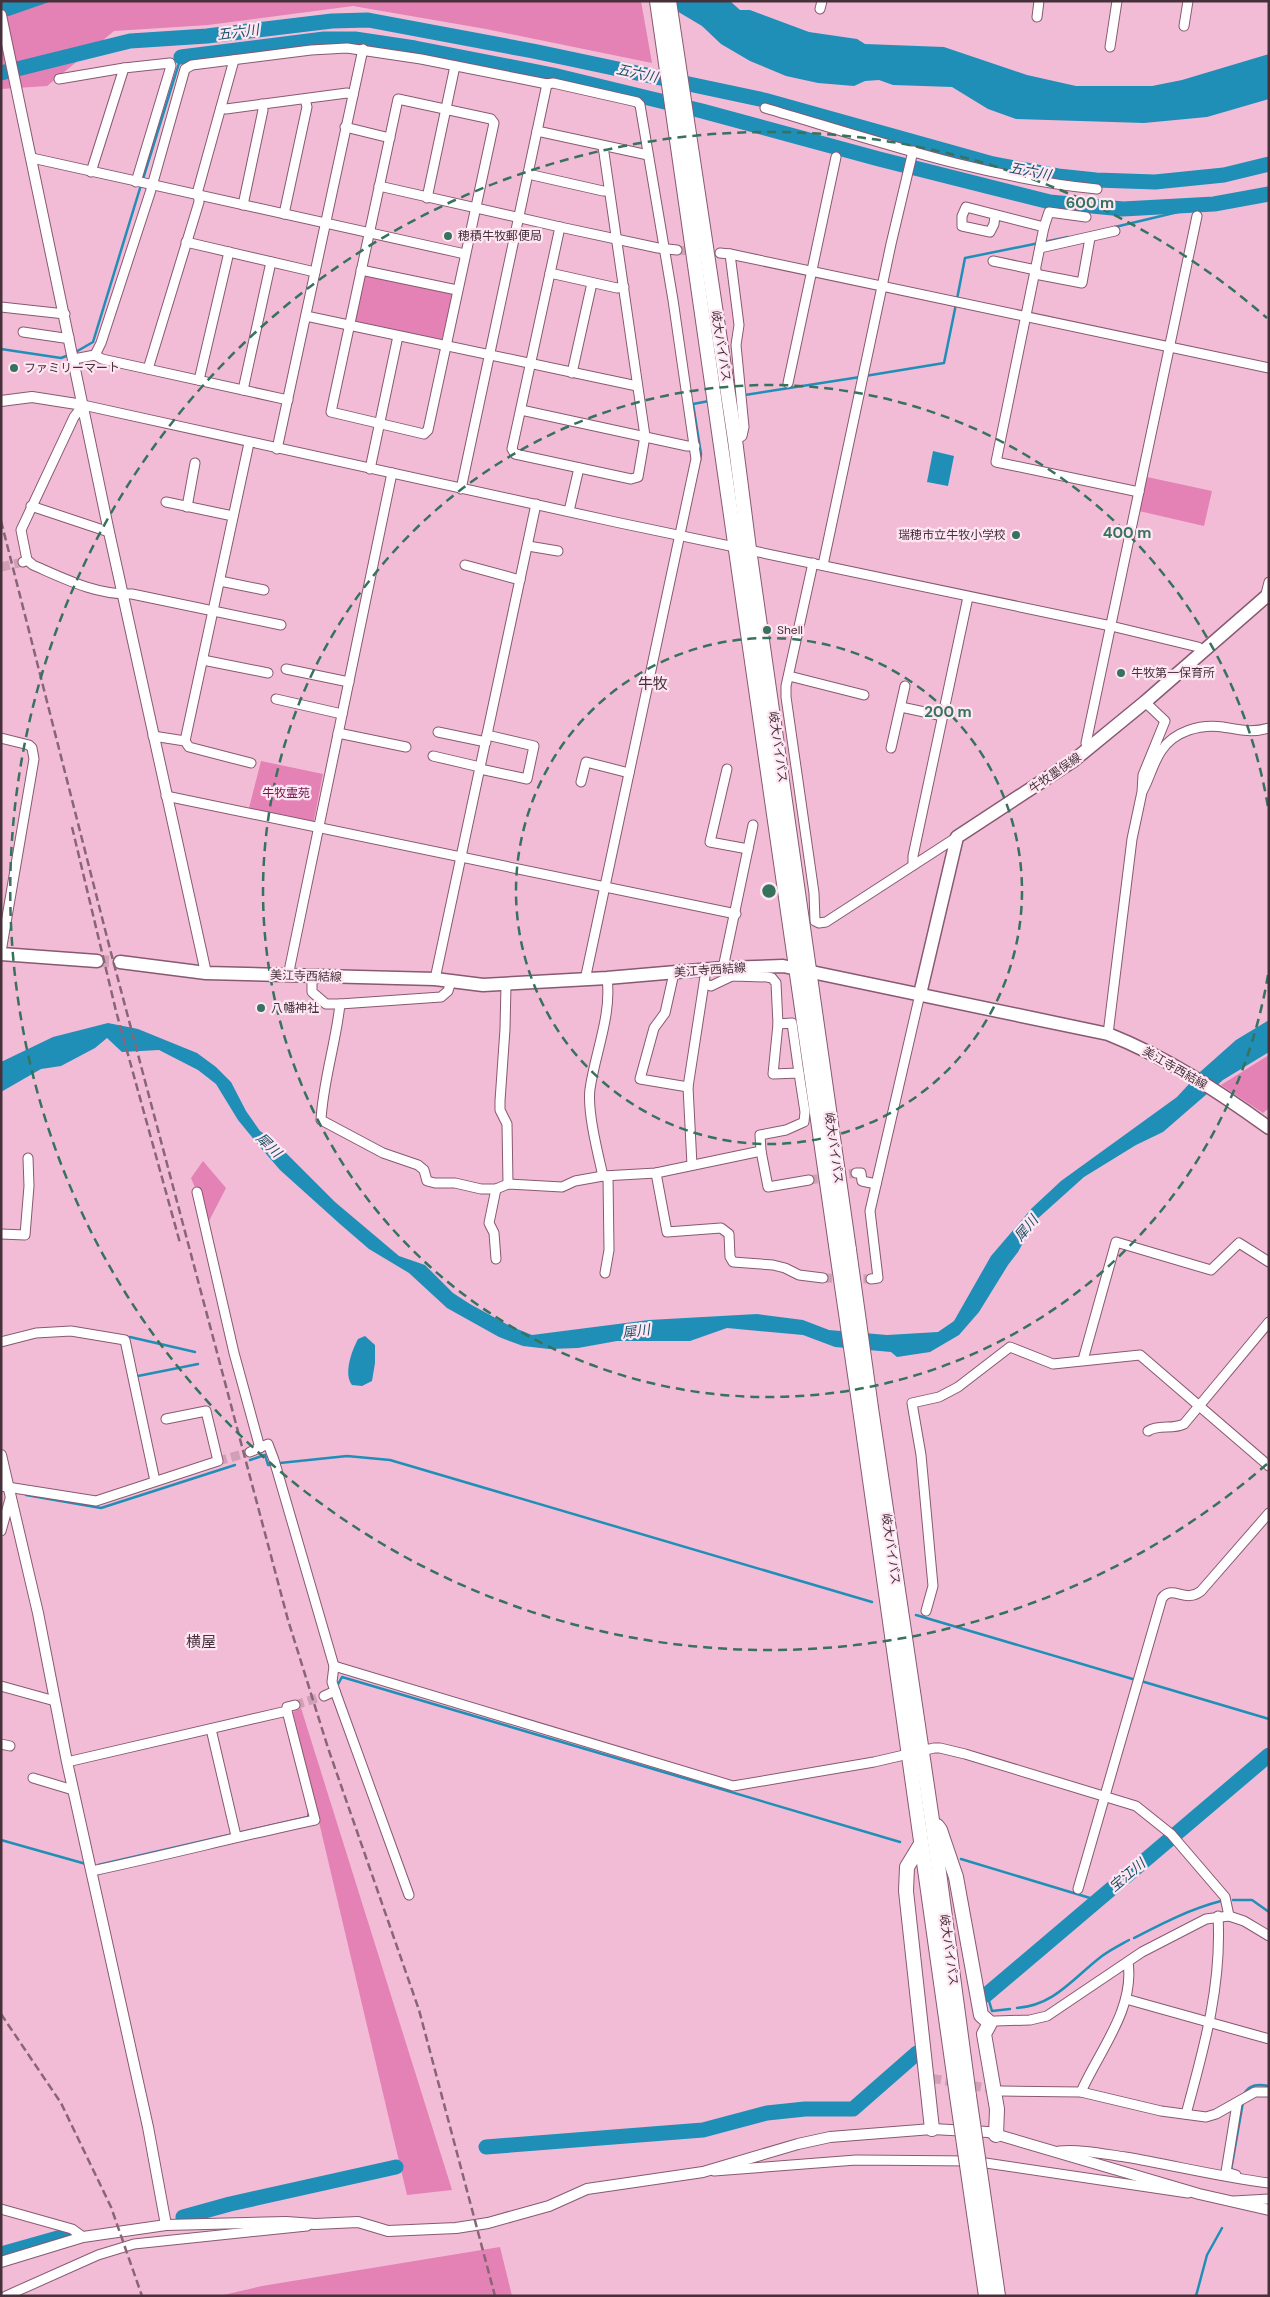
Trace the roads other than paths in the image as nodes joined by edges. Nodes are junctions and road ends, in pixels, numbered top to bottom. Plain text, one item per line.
1 (657, 1) edge
2 (669, 1) edge
3 (1039, 1) edge
4 (1117, 1) edge
5 (1188, 1) edge
6 (1, 15) edge
7 (1037, 17) dead end
8 (1184, 26) dead end
9 (1110, 47) dead end
10 (362, 49) junction
11 (234, 60) junction
12 (455, 66) junction
13 (124, 68) junction
14 (60, 79) dead end
15 (547, 84) junction
16 (353, 95) junction
17 (305, 99) junction
18 (262, 104) junction
19 (221, 108) junction
20 (765, 108) dead end
21 (446, 110) junction
22 (680, 123) junction
23 (345, 127) junction
24 (537, 131) junction
25 (390, 138) junction
26 (603, 146) junction
27 (913, 151) junction
28 (648, 155) junction
29 (836, 157) dead end
30 (32, 158) junction
31 (91, 172) junction
32 (528, 174) junction
33 (136, 182) junction
34 (152, 186) junction
35 (379, 186) junction
36 (1097, 189) dead end
37 (609, 190) junction
38 (198, 196) junction
39 (427, 198) junction
40 (243, 205) junction
41 (475, 208) junction
42 (284, 214) junction
43 (995, 214) dead end
44 (1198, 216) dead end
45 (1086, 217) dead end
46 (518, 218) junction
47 (325, 224) junction
48 (560, 227) junction
49 (1115, 231) dead end
50 (369, 234) junction
51 (1042, 238) junction
52 (1090, 238) junction
53 (617, 239) junction
54 (186, 242) junction
55 (663, 248) junction
56 (677, 250) tunnel mouth
57 (229, 252) junction
58 (720, 253) tunnel mouth
59 (465, 254) junction
60 (730, 254) junction
61 (993, 261) dead end
62 (271, 262) junction
63 (361, 270) junction
64 (812, 271) junction
65 (315, 272) junction
66 (1035, 272) junction
67 (550, 273) junction
68 (592, 283) junction
69 (882, 286) junction
70 (624, 287) junction
71 (457, 290) junction
72 (1, 307) edge
73 (65, 314) junction
74 (306, 316) junction
75 (1027, 317) junction
76 (350, 326) junction
77 (23, 332) dead end
78 (398, 336) junction
79 (69, 337) junction
80 (445, 347) junction
81 (1171, 347) junction
82 (95, 355) junction
83 (489, 356) junction
84 (74, 359) junction
85 (531, 365) junction
86 (1269, 368) edge
87 (148, 369) junction
88 (572, 373) junction
89 (199, 380) junction
90 (788, 383) dead end
91 (637, 386) junction
92 (243, 390) junction
93 (288, 400) junction
94 (1, 401) edge
95 (83, 405) junction
96 (521, 410) junction
97 (379, 424) junction
98 (645, 436) junction
99 (736, 440) junction
100 (249, 443) junction
101 (695, 446) junction
102 (277, 449) junction
103 (195, 463) dead end
104 (579, 468) junction
105 (370, 469) junction
106 (392, 473) junction
107 (461, 488) junction
108 (1139, 492) junction
109 (166, 502) dead end
110 (536, 504) junction
111 (31, 506) junction
112 (187, 506) junction
113 (568, 511) junction
114 (234, 516) junction
115 (109, 532) junction
116 (679, 535) junction
117 (528, 546) junction
118 (734, 546) junction
119 (748, 549) junction
120 (558, 551) dead end
121 (813, 563) junction
122 (465, 565) dead end
123 (823, 565) junction
124 (520, 580) junction
125 (220, 581) junction
126 (1269, 582) edge
127 (264, 590) dead end
128 (123, 594) junction
129 (968, 596) junction
130 (1267, 596) edge
131 (213, 610) junction
132 (281, 625) dead end
133 (1111, 626) junction
134 (1203, 651) junction
135 (203, 660) junction
136 (286, 668) dead end
137 (268, 673) dead end
138 (789, 676) junction
139 (349, 682) junction
140 (905, 686) dead end
141 (861, 696) dead end
142 (276, 699) dead end
143 (1145, 702) junction
144 (900, 707) junction
145 (342, 714) junction
146 (943, 716) junction
147 (1269, 728) edge
148 (438, 732) dead end
149 (338, 733) junction
150 (153, 736) junction
151 (1, 738) edge
152 (486, 739) junction
153 (185, 741) junction
154 (406, 747) dead end
155 (891, 748) dead end
156 (1088, 749) junction
157 (433, 756) dead end
158 (251, 763) dead end
159 (480, 768) junction
160 (727, 770) dead end
161 (629, 773) junction
162 (581, 782) dead end
163 (1142, 792) junction
164 (166, 796) junction
165 (753, 825) dead end
166 (318, 828) junction
167 (957, 837) junction
168 (748, 849) junction
169 (461, 857) junction
170 (913, 865) junction
171 (605, 887) junction
172 (1, 891) edge
173 (11, 893) junction
174 (736, 914) junction
175 (1, 953) edge
176 (97, 961) tunnel mouth
177 (120, 962) tunnel mouth
178 (723, 968) junction
179 (796, 969) junction
180 (706, 970) junction
181 (810, 971) junction
182 (674, 973) junction
183 (206, 974) junction
184 (288, 976) junction
185 (312, 977) junction
186 (608, 978) junction
187 (435, 979) junction
188 (585, 980) junction
189 (451, 981) junction
190 (705, 984) junction
191 (506, 985) junction
192 (920, 994) junction
193 (340, 1004) junction
194 (778, 1024) junction
195 (1108, 1034) junction
196 (800, 1073) junction
197 (688, 1087) junction
198 (1269, 1128) edge
199 (761, 1151) junction
200 (28, 1158) dead end
201 (692, 1165) junction
202 (656, 1173) junction
203 (856, 1173) tunnel mouth
204 (605, 1177) junction
205 (808, 1180) tunnel mouth
206 (508, 1184) junction
207 (876, 1184) junction
208 (496, 1189) junction
209 (197, 1192) dead end
210 (1, 1234) edge
211 (843, 1251) junction
212 (496, 1259) dead end
213 (1269, 1262) edge
214 (605, 1273) dead end
215 (823, 1278) tunnel mouth
216 (871, 1279) dead end
217 (1269, 1322) edge
218 (1, 1342) edge
219 (1082, 1360) junction
220 (1199, 1406) junction
221 (166, 1419) dead end
222 (1148, 1431) dead end
223 (260, 1448) junction
224 (250, 1452) tunnel mouth
225 (1, 1455) edge
226 (1269, 1466) edge
227 (155, 1481) junction
228 (5, 1486) edge
229 (10, 1499) junction
230 (1269, 1513) edge
231 (1, 1531) edge
232 (926, 1612) dead end
233 (334, 1666) junction
234 (1, 1686) edge
235 (334, 1691) junction
236 (324, 1696) tunnel mouth
237 (55, 1701) junction
238 (296, 1705) tunnel mouth
239 (287, 1711) junction
240 (211, 1729) junction
241 (915, 1754) junction
242 (67, 1762) junction
243 (33, 1778) dead end
244 (73, 1790) junction
245 (1104, 1796) junction
246 (932, 1820) junction
247 (236, 1836) junction
248 (920, 1844) junction
249 (92, 1871) junction
250 (1078, 1889) dead end
251 (409, 1895) dead end
252 (1218, 1916) junction
253 (1229, 1916) junction
254 (1269, 1936) edge
255 (1128, 1962) junction
256 (1126, 1999) junction
257 (990, 2023) junction
258 (1210, 2023) junction
259 (1269, 2039) edge
260 (1001, 2091) tunnel mouth
261 (1081, 2092) junction
262 (1269, 2092) edge
263 (963, 2096) junction
264 (1237, 2104) junction
265 (1186, 2114) junction
266 (932, 2129) junction
267 (996, 2135) junction
268 (1052, 2151) junction
269 (703, 2172) junction
270 (1250, 2181) junction
271 (1269, 2183) edge
272 (1199, 2194) junction
273 (1269, 2199) edge
274 (1229, 2201) junction
275 (1, 2209) edge
276 (1269, 2210) edge
277 (315, 2224) junction
278 (166, 2225) junction
279 (83, 2237) junction
280 (1, 2262) edge
281 (6, 2296) edge
282 (986, 2296) edge
283 (998, 2296) edge

1 - 22 highway, 岐大バイパス
2 - 22 highway, 岐大バイパス
3 - 7 street
4 - 9 street
5 - 8 street
6 - 30 street
10 - 11 street
10 - 12 street
10 - 16 street
11 - 19 street
11 - 34 street
12 - 15 street
12 - 21 street
13 - 14 street
13 - 31 street
13 - 33 street
15 - 24 street
15 - 28 street
16 - 17 street
16 - 23 street
17 - 18 street
17 - 42 street
18 - 19 street
18 - 40 street
19 - 38 street
20 - 27 street
21 - 25 street
21 - 39 street
21 - 41 street
22 - 99 highway, 岐大バイパス
22 - 118 highway, 岐大バイパス
23 - 25 street
23 - 47 street
24 - 26 street
24 - 32 street
25 - 35 street
26 - 28 street
26 - 37 street
27 - 36 street
27 - 69 street
28 - 55 street
29 - 64 street
30 - 31 street
30 - 73 street
31 - 33 street
32 - 37 street
32 - 46 street
33 - 34 street
34 - 38 street
34 - 82 street
35 - 39 street
35 - 50 street
37 - 53 street
38 - 40 street
38 - 54 street
39 - 41 street
40 - 42 street
41 - 46 street
41 - 59 street
42 - 47 street
43 - 51 street
44 - 81 street
45 - 51 street
46 - 48 street
46 - 83 street
47 - 50 street
47 - 65 street
48 - 53 street
48 - 67 street
49 - 52 street
50 - 59 street
50 - 63 street
51 - 52 street
51 - 66 street
52 - 66 street
53 - 55 street
53 - 70 street
54 - 57 street
54 - 87 street
55 - 56 street
55 - 101 street
57 - 62 street
57 - 89 street
58 - 60 street
59 - 71 street
60 - 64 street
60 - 99 street
61 - 66 street
62 - 65 street
62 - 92 street
63 - 71 street
63 - 76 street
64 - 69 street
64 - 90 street
65 - 74 street
66 - 75 street
67 - 68 street
67 - 85 street
68 - 70 street
68 - 88 street
69 - 75 street
69 - 123 street
70 - 91 street
71 - 80 street
72 - 73 street
73 - 79 street
74 - 76 street
74 - 93 street
75 - 81 street
75 - 108 street
76 - 78 street
76 - 97 street
77 - 79 street
78 - 80 street
78 - 97 street
79 - 84 street
80 - 83 street
80 - 97 street
81 - 86 street
81 - 108 street
82 - 84 street
82 - 87 street
83 - 85 street
83 - 107 street
84 - 95 street
85 - 88 street
85 - 96 street
87 - 89 street
88 - 91 street
89 - 92 street
91 - 98 street
92 - 93 street
93 - 102 street
94 - 95 street
95 - 100 street
95 - 111 street
95 - 115 street
96 - 98 street
96 - 104 street
97 - 105 street
98 - 101 street
98 - 104 street
99 - 119 highway, 岐大バイパス
100 - 102 street
100 - 114 street
101 - 116 street
102 - 105 street
103 - 112 street
104 - 113 street
105 - 106 street
106 - 107 street
106 - 139 street
107 - 110 street
108 - 133 street
109 - 112 street
110 - 113 street
110 - 117 street
111 - 115 street
111 - 128 street
112 - 114 street
113 - 116 street
114 - 125 street
115 - 128 street
116 - 118 street
116 - 161 street
117 - 120 street
117 - 124 street
118 - 119 street
118 - 179 highway, 岐大バイパス
119 - 121 street
119 - 181 highway, 岐大バイパス
121 - 123 street
121 - 138 street
122 - 124 street
123 - 129 street
124 - 152 street
125 - 127 street
125 - 131 street
126 - 130 street
128 - 131 street
128 - 150 street
129 - 133 street
129 - 146 street
130 - 134 main road, 牛牧墨俣線
131 - 132 street
131 - 135 street
133 - 134 street
133 - 156 street
134 - 143 main road, 牛牧墨俣線
135 - 137 street
135 - 153 street
136 - 139 street
138 - 141 street
138 - 170 street
139 - 145 street
140 - 144 street
142 - 145 street
143 - 156 main road, 牛牧墨俣線
143 - 163 street
144 - 146 street
144 - 155 street
145 - 149 street
146 - 170 street
147 - 163 street
148 - 152 street
149 - 154 street
149 - 166 street
150 - 153 street
150 - 164 street
151 - 173 street
152 - 159 street
152 - 159 street
153 - 158 street
156 - 167 main road, 牛牧墨俣線
157 - 159 street
159 - 169 street
160 - 168 street
161 - 162 street
161 - 171 street
163 - 195 street
164 - 166 street
164 - 183 street
165 - 168 street
166 - 169 street
166 - 184 street
167 - 170 street
167 - 192 main road
168 - 174 street
169 - 171 street
169 - 187 street
171 - 174 street
171 - 188 street
172 - 173 street
173 - 175 street
174 - 178 street
175 - 176 main road
177 - 183 main road, 美江寺西結線
178 - 179 main road, 美江寺西結線
178 - 180 main road, 美江寺西結線
179 - 181 main road, 美江寺西結線
179 - 211 highway, 岐大バイパス
180 - 182 main road, 美江寺西結線
180 - 190 street
181 - 192 main road, 美江寺西結線
181 - 211 highway, 岐大バイパス
182 - 186 main road, 美江寺西結線
182 - 197 street
183 - 184 main road, 美江寺西結線
184 - 185 main road, 美江寺西結線
185 - 187 main road, 美江寺西結線
185 - 193 street
186 - 188 main road, 美江寺西結線
186 - 204 street
187 - 189 main road, 美江寺西結線
188 - 191 main road, 美江寺西結線
189 - 191 main road, 美江寺西結線
189 - 193 street
190 - 194 street
190 - 197 street
191 - 206 street
192 - 195 main road, 美江寺西結線
192 - 207 street
193 - 208 street
194 - 196 street
194 - 196 street
195 - 198 main road, 美江寺西結線
196 - 199 street
197 - 201 street
199 - 201 street
199 - 205 street
200 - 210 street
201 - 202 street
202 - 204 street
202 - 215 street
203 - 207 street
204 - 206 street
204 - 214 street
206 - 208 street
207 - 216 street
208 - 212 street
209 - 223 street
211 - 241 highway, 岐大バイパス, bridge
213 - 219 street
217 - 220 street
218 - 227 street
219 - 220 street
219 - 232 street
220 - 222 street
220 - 226 street
221 - 227 street
223 - 224 street
223 - 233 street
225 - 228 street
227 - 228 street
228 - 229 street
229 - 231 street
229 - 237 street
230 - 245 street
233 - 235 street
233 - 241 street
234 - 237 street
235 - 236 street
235 - 251 street
237 - 242 street
238 - 239 street
239 - 240 street
239 - 247 street
240 - 242 street
240 - 247 street
241 - 245 street
241 - 246 highway, 岐大バイパス
241 - 248 highway, 岐大バイパス
242 - 244 street
243 - 244 street
244 - 249 street
245 - 250 street
245 - 253 street
246 - 257 highway
246 - 263 highway, 岐大バイパス
247 - 249 street
248 - 263 highway, 岐大バイパス
248 - 266 highway
249 - 278 street
252 - 253 street
252 - 255 street
252 - 258 street
253 - 254 street
255 - 256 street
255 - 257 street
256 - 258 street
256 - 261 street
257 - 267 highway
258 - 259 street
258 - 265 street
260 - 261 street
261 - 265 street
262 - 264 street
263 - 282 highway, 岐大バイパス, bridge
263 - 283 highway, 岐大バイパス, bridge
264 - 265 street
264 - 270 street
266 - 267 street
266 - 269 street
267 - 268 street
268 - 270 street
268 - 272 street
269 - 272 street
269 - 277 street
270 - 271 street
272 - 274 street
273 - 274 street
274 - 276 street
275 - 279 street
277 - 278 street
277 - 281 street
278 - 279 street
279 - 280 street

